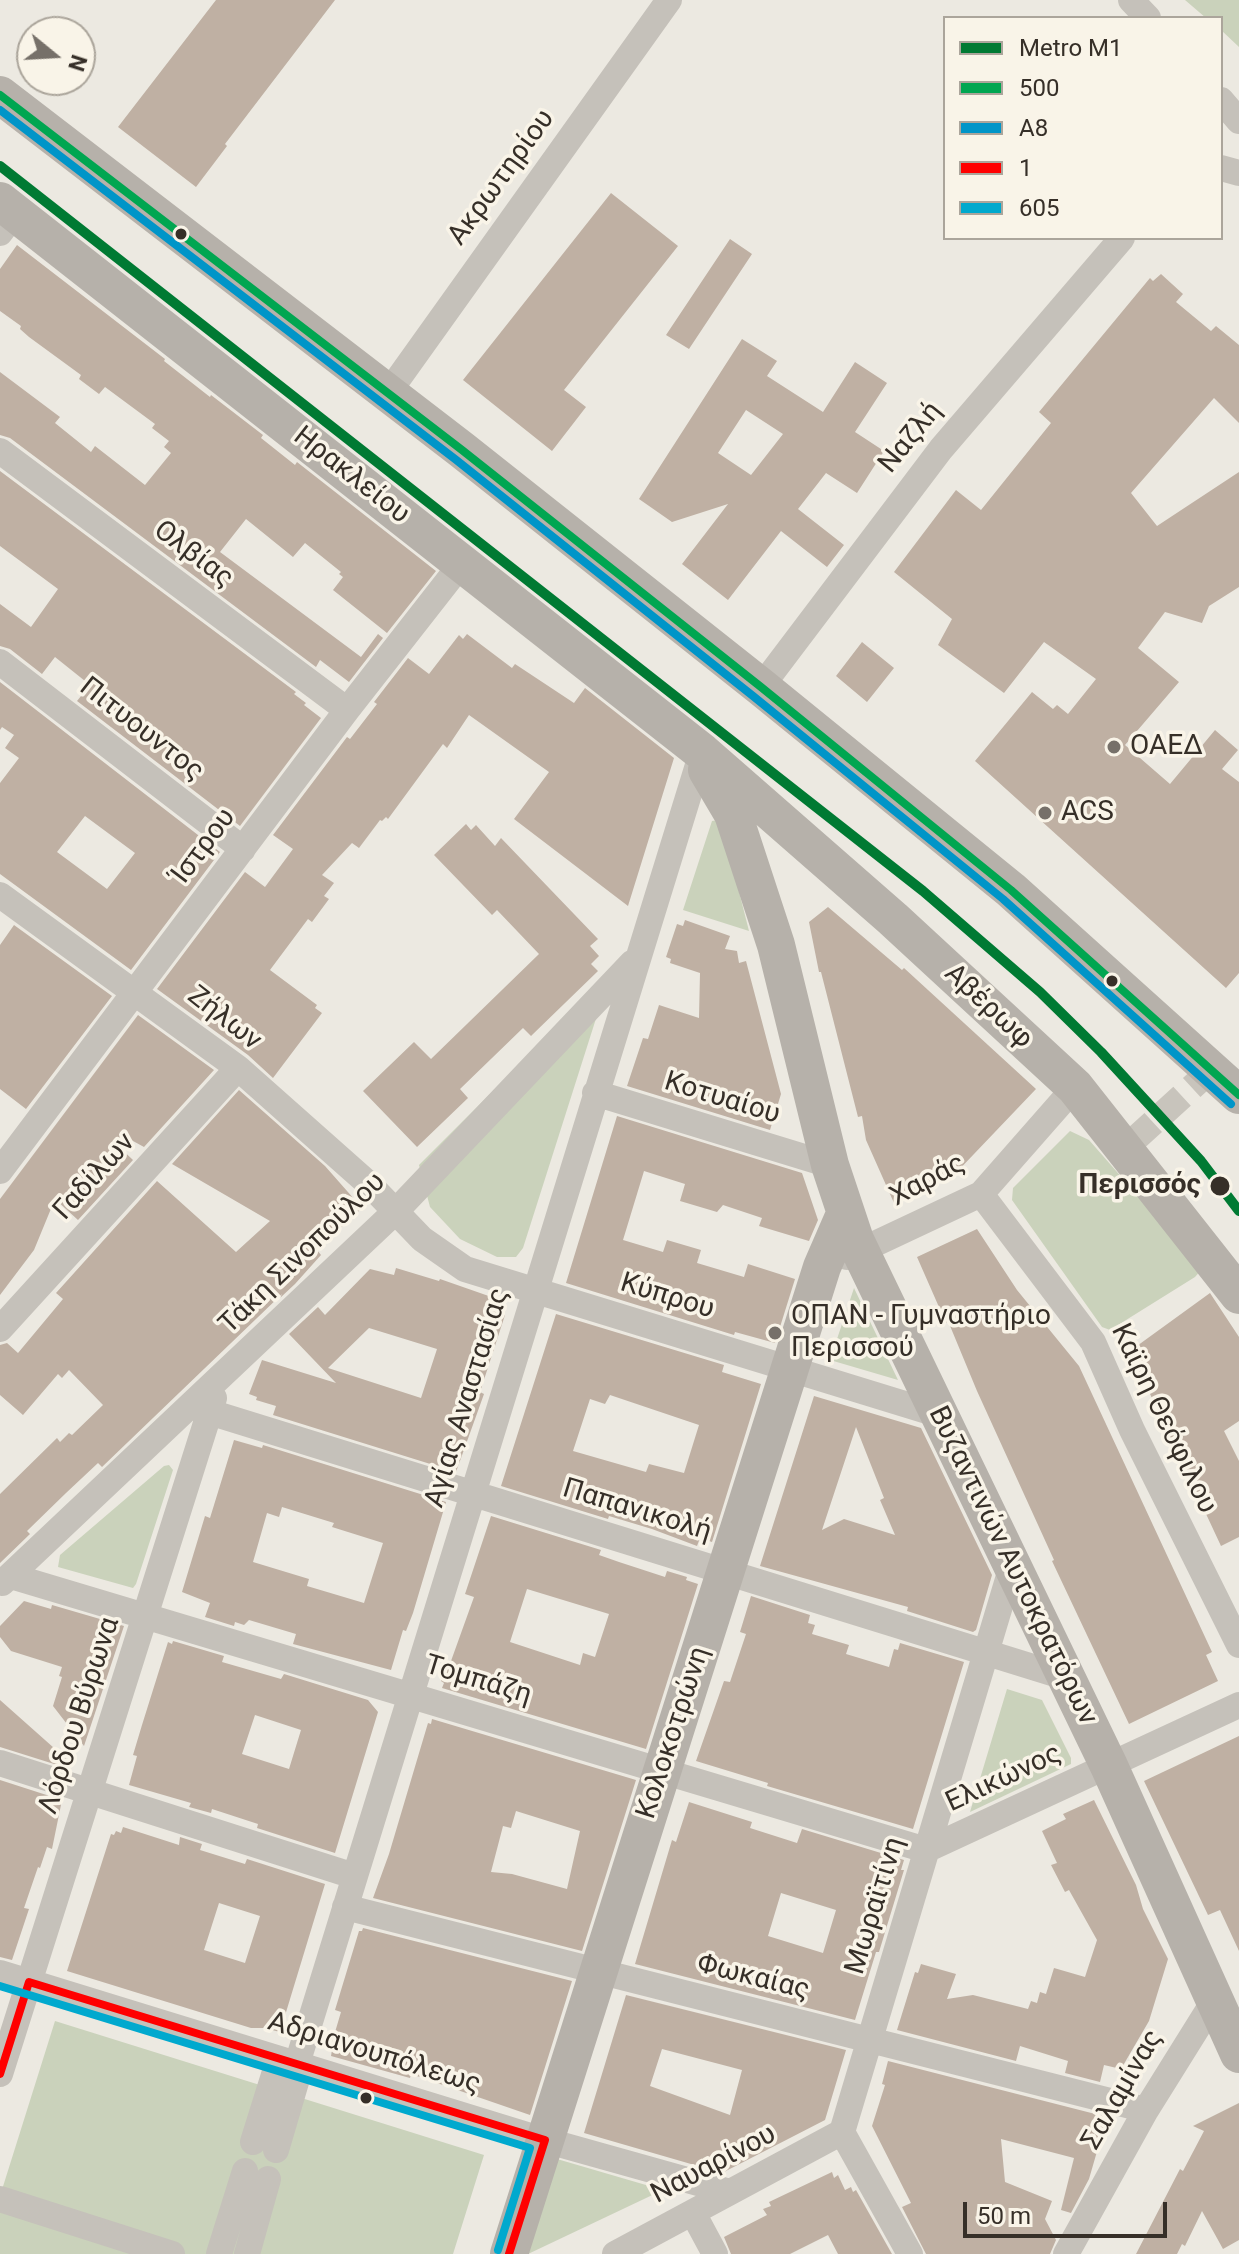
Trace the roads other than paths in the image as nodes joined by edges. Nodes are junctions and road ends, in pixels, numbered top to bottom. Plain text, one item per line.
1 (669, 0) edge
2 (1131, 0) edge
3 (1146, 16) edge
4 (0, 95) edge
5 (1223, 102) edge
6 (1239, 121) edge
7 (5, 216) edge
8 (1120, 240) edge
9 (388, 393) junction
10 (0, 451) edge
11 (462, 563) junction
12 (0, 662) edge
13 (761, 687) junction
14 (347, 710) junction
15 (702, 752) junction
16 (243, 849) junction
17 (0, 895) edge
18 (637, 957) junction
19 (135, 991) junction
20 (238, 1068) junction
21 (1235, 1083) edge
22 (1075, 1087) junction
23 (595, 1093) junction
24 (830, 1165) junction
25 (0, 1171) edge
26 (981, 1194) junction
27 (397, 1210) junction
28 (845, 1214) junction
29 (861, 1251) junction
30 (822, 1267) junction
31 (535, 1290) junction
32 (1239, 1295) edge
33 (0, 1329) edge
34 (790, 1369) junction
35 (200, 1409) junction
36 (937, 1414) junction
37 (472, 1494) junction
38 (1012, 1566) junction
39 (725, 1572) junction
40 (5, 1580) edge
41 (145, 1615) junction
42 (1239, 1645) edge
43 (986, 1653) junction
44 (1065, 1677) junction
45 (410, 1694) junction
46 (1239, 1705) edge
47 (0, 1763) edge
48 (1109, 1766) junction
49 (662, 1770) junction
50 (89, 1792) junction
51 (926, 1850) junction
52 (354, 1876) junction
53 (345, 1907) junction
54 (599, 1971) junction
55 (0, 1973) edge
56 (29, 1982) junction
57 (1214, 2001) junction
58 (869, 2040) junction
59 (1239, 2054) edge
60 (292, 2062) junction
61 (0, 2074) edge
62 (1146, 2110) junction
63 (842, 2132) junction
64 (545, 2140) junction
65 (265, 2146) dead end
66 (730, 2192) junction
67 (0, 2199) edge
68 (693, 2213) junction
69 (156, 2252) edge
70 (219, 2254) edge
71 (247, 2254) edge
72 (509, 2254) edge
73 (615, 2254) edge
74 (715, 2254) edge
75 (910, 2254) edge
76 (1066, 2254) edge

1 - 9 street, Ακρωτηρίου
2 - 3 street
4 - 9 street
5 - 6 street
7 - 11 street, Ηρακλείου
8 - 13 street, Ναζλή
9 - 13 street
10 - 14 street, Ολβίας
11 - 14 street, Ίστρου
11 - 15 street, Ηρακλείου
12 - 16 street, Πιτυουντος
13 - 21 street
14 - 16 street, Ίστρου
15 - 18 street, Αγίας Αναστασίας
15 - 22 street, Αβέρωφ
15 - 24 street, Βυζαντινών Αυτοκρατόρων
16 - 19 street, Ίστρου
17 - 19 street, Ζήλων
18 - 23 street, Αγίας Αναστασίας
18 - 27 street, Τάκη Σινοπούλου
19 - 20 street, Ζήλων
19 - 25 street, Ίστρου
20 - 27 street, Ζήλων
20 - 33 street, Γαδίλων
22 - 26 street, Χαράς
22 - 32 street, Αβέρωφ
23 - 24 street, Κοτυαίου
23 - 31 street, Αγίας Αναστασίας
24 - 28 street, Βυζαντινών Αυτοκρατόρων
26 - 29 street, Χαράς
26 - 42 street, Καϊρη Θεόφιλου
27 - 31 street, Κύπρου
27 - 35 street, Τάκη Σινοπούλου
28 - 29 street, Βυζαντινών Αυτοκρατόρων
28 - 30 street, Κολοκοτρώνη
29 - 30 street, Χαράς
29 - 36 street, Βυζαντινών Αυτοκρατόρων
30 - 34 street, Κολοκοτρώνη
31 - 34 street, Κύπρου
31 - 37 street, Αγίας Αναστασίας
34 - 36 street, Κύπρου
34 - 39 street, Κολοκοτρώνη
35 - 37 street, Παπανικολή
35 - 40 street, Τάκη Σινοπούλου
35 - 41 street, Λόρδου Βύρωνα
36 - 38 street, Βυζαντινών Αυτοκρατόρων
37 - 39 street, Παπανικολή
37 - 45 street, Αγίας Αναστασίας
38 - 43 street, Μωραϊτίνη
38 - 44 street, Βυζαντινών Αυτοκρατόρων
39 - 43 street, Παπανικολή
39 - 49 street, Κολοκοτρώνη
40 - 41 street, Τομπάζη
41 - 45 street, Τομπάζη
41 - 50 street, Λόρδου Βύρωνα
43 - 44 street, Παπανικολή
43 - 51 street, Μωραϊτίνη
44 - 48 street, Βυζαντινών Αυτοκρατόρων
45 - 49 street, Τομπάζη
45 - 52 street, Αγίας Αναστασίας
46 - 48 street, Ελικώνος
47 - 50 street
48 - 51 street, Ελικώνος
48 - 57 street, Βυζαντινών Αυτοκρατόρων
49 - 51 street, Τομπάζη
49 - 54 street, Κολοκοτρώνη
50 - 52 street
50 - 56 street, Λόρδου Βύρωνα
51 - 58 street, Μωραϊτίνη
52 - 53 street, Αγίας Αναστασίας
53 - 54 street, Φωκαίας
53 - 60 street, Αγίας Αναστασίας
54 - 58 street, Φωκαίας
54 - 64 street, Κολοκοτρώνη
55 - 56 street, Αδριανουπόλεως
56 - 60 street, Αδριανουπόλεως
56 - 61 street, Λόρδου Βύρωνα
57 - 59 street, Βυζαντινών Αυτοκρατόρων
57 - 62 street, Σαλαμίνας
58 - 62 street, Φωκαίας
58 - 63 street, Μωραϊτίνη
60 - 64 street, Αδριανουπόλεως
60 - 65 street, Αγίας Αναστασίας
62 - 76 street, Σαλαμίνας
63 - 66 street, Ναυαρίνου
63 - 75 street
64 - 66 street, Αδριανουπόλεως
64 - 72 street, Κολοκοτρώνη
66 - 68 street, Ναυαρίνου
67 - 69 street
68 - 73 street, Ναυαρίνου
68 - 74 street
70 - 71 street

